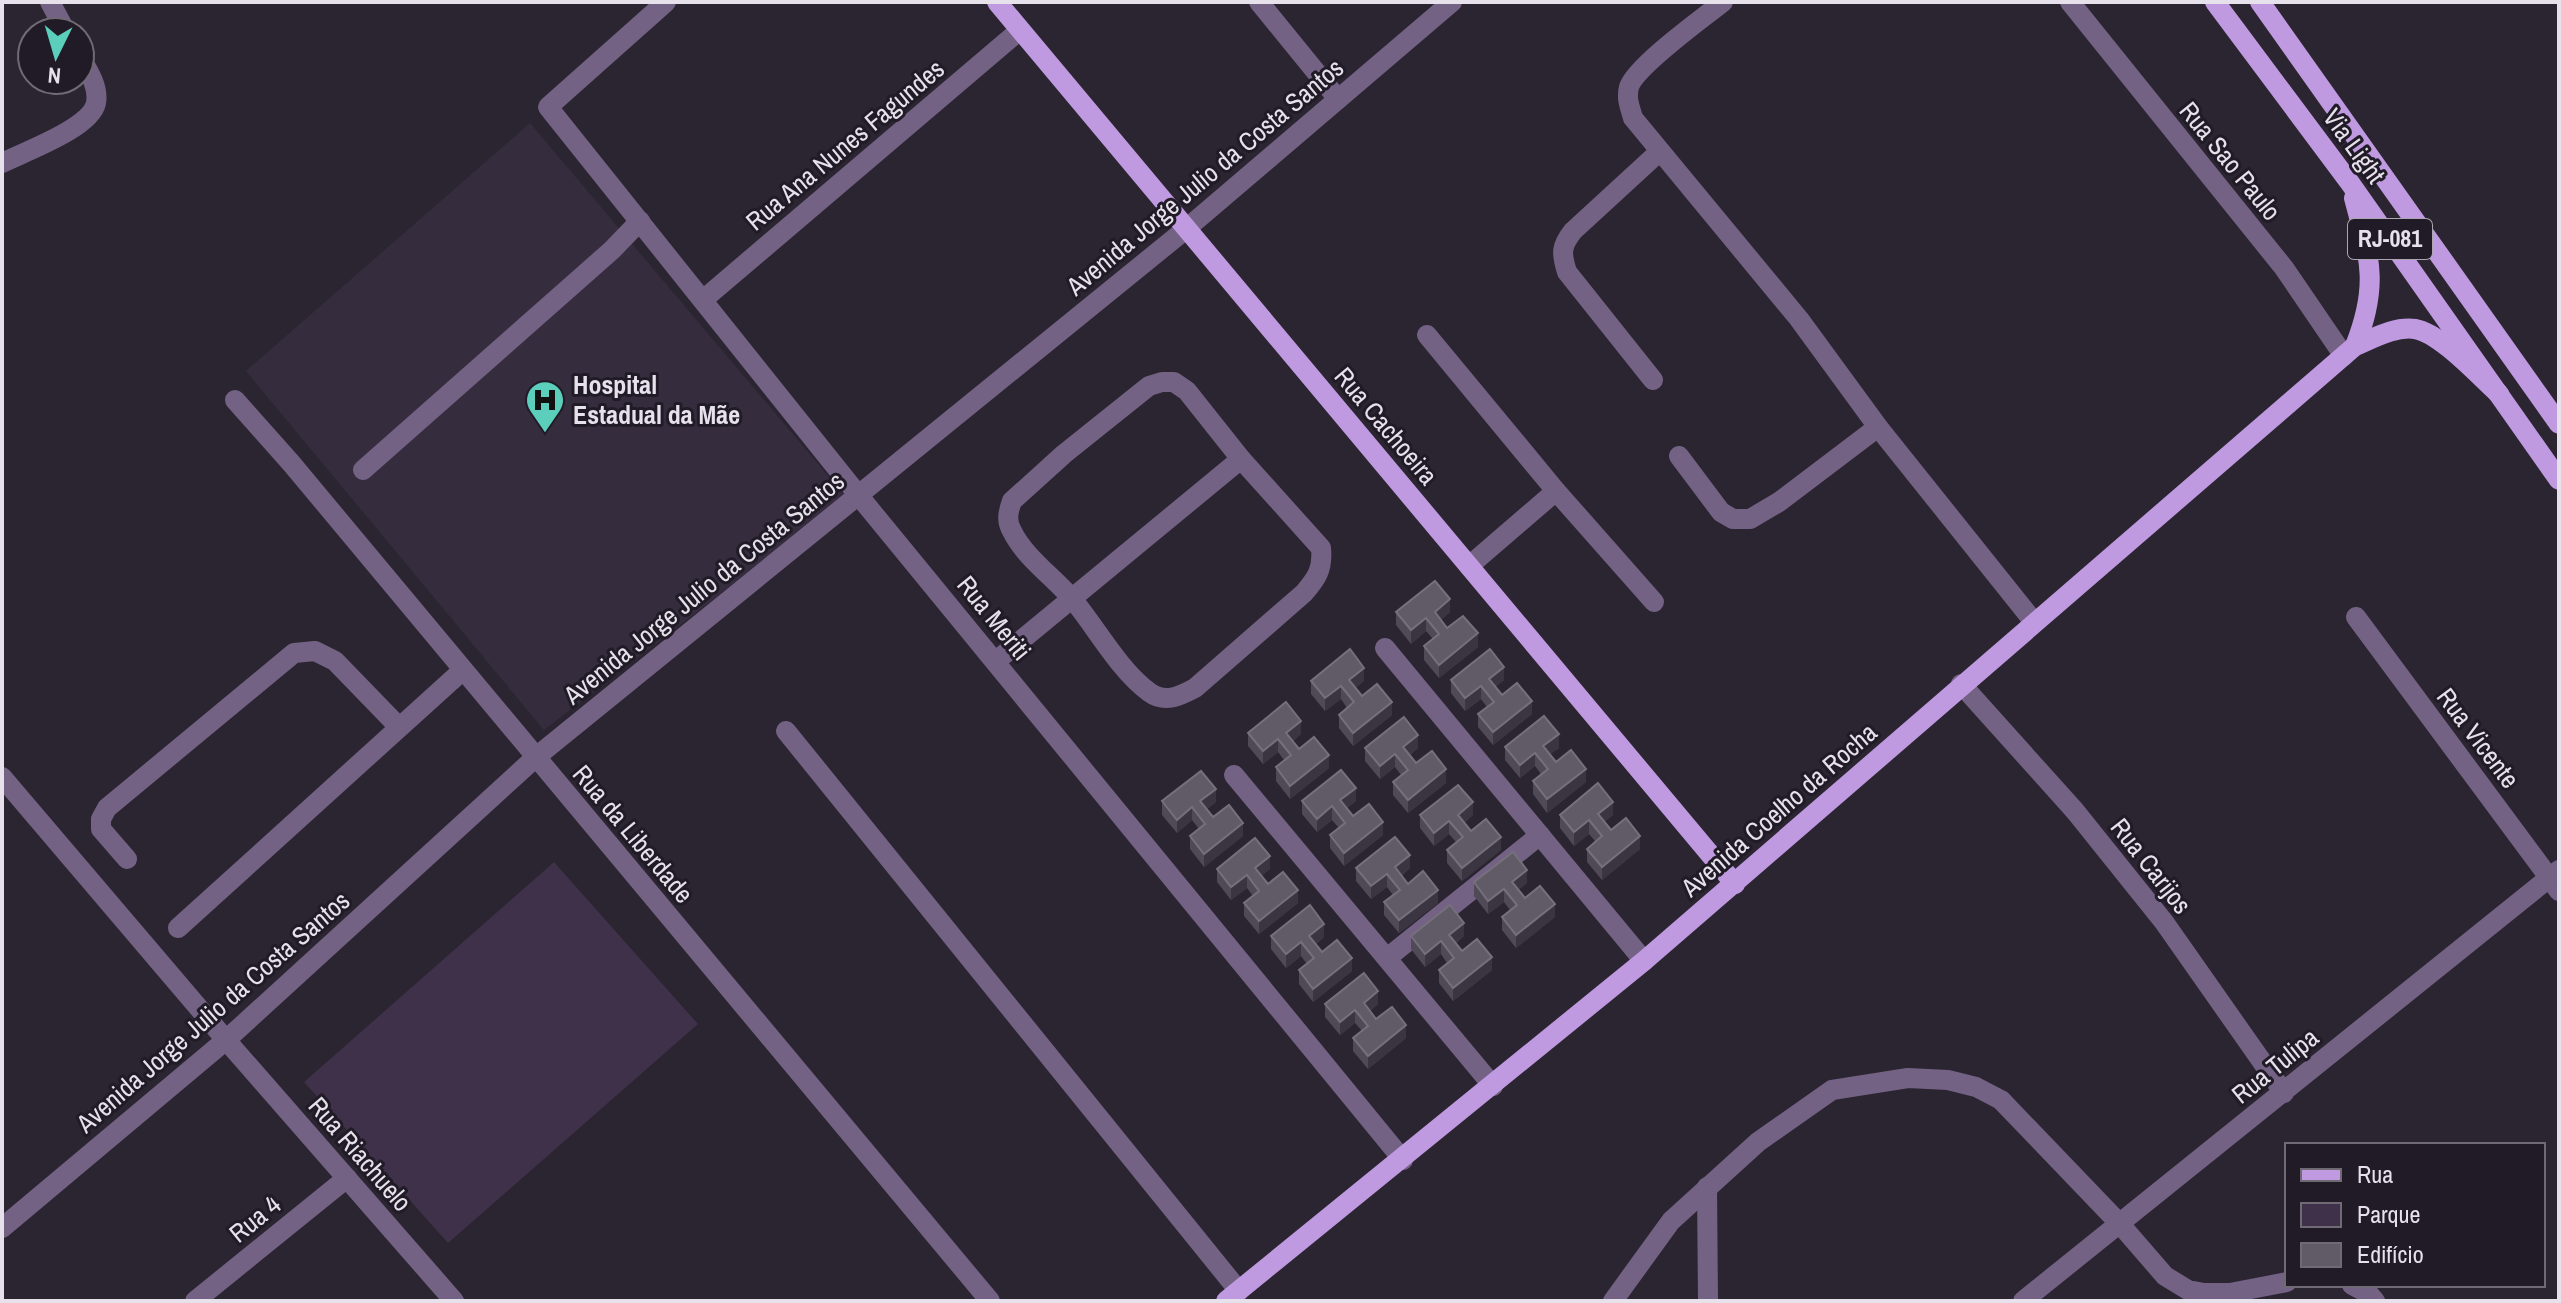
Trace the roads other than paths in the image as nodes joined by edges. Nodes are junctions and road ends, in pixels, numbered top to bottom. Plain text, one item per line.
1 (666, 2) edge
2 (997, 2) edge
3 (1259, 2) edge
4 (1452, 2) edge
5 (1723, 2) edge
6 (2070, 2) edge
7 (2215, 2) edge
8 (2260, 2) edge
9 (1020, 30) junction
10 (96, 96) edge
11 (1338, 99) junction
12 (1659, 152) junction
13 (2, 163) edge
14 (2350, 183) junction
15 (640, 221) junction
16 (1186, 229) junction
17 (704, 299) junction
18 (1427, 335) dead end
19 (2350, 351) junction
20 (1653, 380) dead end
21 (2499, 394) junction
22 (235, 400) dead end
23 (2559, 424) edge
24 (1878, 427) junction
25 (1679, 456) dead end
26 (1241, 459) junction
27 (363, 470) dead end
28 (2559, 480) edge
29 (1556, 491) junction
30 (859, 496) junction
31 (1469, 566) junction
32 (1072, 599) junction
33 (1654, 602) dead end
34 (2356, 617) dead end
35 (2034, 622) junction
36 (1385, 648) dead end
37 (996, 661) junction
38 (463, 670) junction
39 (1961, 684) junction
40 (399, 727) junction
41 (786, 731) dead end
42 (536, 757) junction
43 (1234, 775) dead end
44 (2, 777) edge
45 (1540, 835) junction
46 (127, 859) dead end
47 (2556, 879) edge
48 (1735, 884) junction
49 (178, 928) dead end
50 (1387, 958) junction
51 (1644, 961) junction
52 (226, 1040) junction
53 (1493, 1086) junction
54 (2284, 1093) junction
55 (1403, 1160) junction
56 (347, 1178) junction
57 (1707, 1187) junction
58 (2120, 1224) junction
59 (2, 1228) edge
60 (2285, 1282) edge
61 (2356, 1287) edge
62 (1232, 1296) edge
63 (195, 1301) edge
64 (454, 1301) edge
65 (990, 1301) edge
66 (1613, 1301) edge
67 (1708, 1301) edge
68 (2023, 1301) edge
69 (2375, 1301) edge

1 - 15 street, Rua Meriti
2 - 9 main road, Rua Cachoeira
3 - 11 street
4 - 11 street, Avenida Jorge Julio da Costa Santos
5 - 12 street
6 - 19 street, Rua Sao Paulo
7 - 14 main road, Via Light / RJ-081
8 - 23 main road, Via Light / RJ-081
9 - 16 main road, Rua Cachoeira
9 - 17 street, Rua Ana Nunes Fagundes
10 - 13 street
11 - 16 street, Avenida Jorge Julio da Costa Santos
12 - 20 street
12 - 24 street
14 - 19 main road
14 - 21 main road, Via Light / RJ-081
15 - 17 street, Rua Meriti
15 - 27 street
16 - 30 street, Avenida Jorge Julio da Costa Santos
16 - 31 main road, Rua Cachoeira
17 - 30 street, Rua Meriti
18 - 29 street
19 - 21 main road, Avenida Coelho da Rocha
19 - 35 main road, Avenida Coelho da Rocha
21 - 28 main road, Via Light / RJ-081
22 - 38 street, Rua da Liberdade
24 - 25 street
24 - 35 street
26 - 32 street
26 - 32 street
26 - 32 street
29 - 31 street
29 - 33 street
30 - 37 street, Rua Meriti
30 - 42 street, Avenida Jorge Julio da Costa Santos
31 - 48 main road, Rua Cachoeira
32 - 37 street
34 - 47 street, Rua Vicente
35 - 39 main road, Avenida Coelho da Rocha
36 - 45 street
37 - 55 street, Rua Meriti
38 - 40 street
38 - 42 street, Rua da Liberdade
39 - 48 main road, Avenida Coelho da Rocha
39 - 54 street, Rua Carijos
40 - 46 street
40 - 49 street
41 - 62 street
42 - 52 street, Avenida Jorge Julio da Costa Santos
42 - 65 street, Rua da Liberdade
43 - 50 street
44 - 52 street, Rua Riachuelo
45 - 50 street
45 - 51 street
47 - 54 street, Rua Tulipa
48 - 51 main road, Avenida Coelho da Rocha
50 - 53 street
51 - 53 main road, Avenida Coelho da Rocha
52 - 56 street, Rua Riachuelo
52 - 59 street, Avenida Jorge Julio da Costa Santos
53 - 55 main road, Avenida Coelho da Rocha
54 - 58 street, Rua Tulipa
55 - 62 main road, Avenida Coelho da Rocha
56 - 63 street, Rua 4
56 - 64 street, Rua Riachuelo
57 - 58 street
57 - 66 street
57 - 67 street
58 - 60 street
58 - 68 street, Rua Tulipa
61 - 69 street

